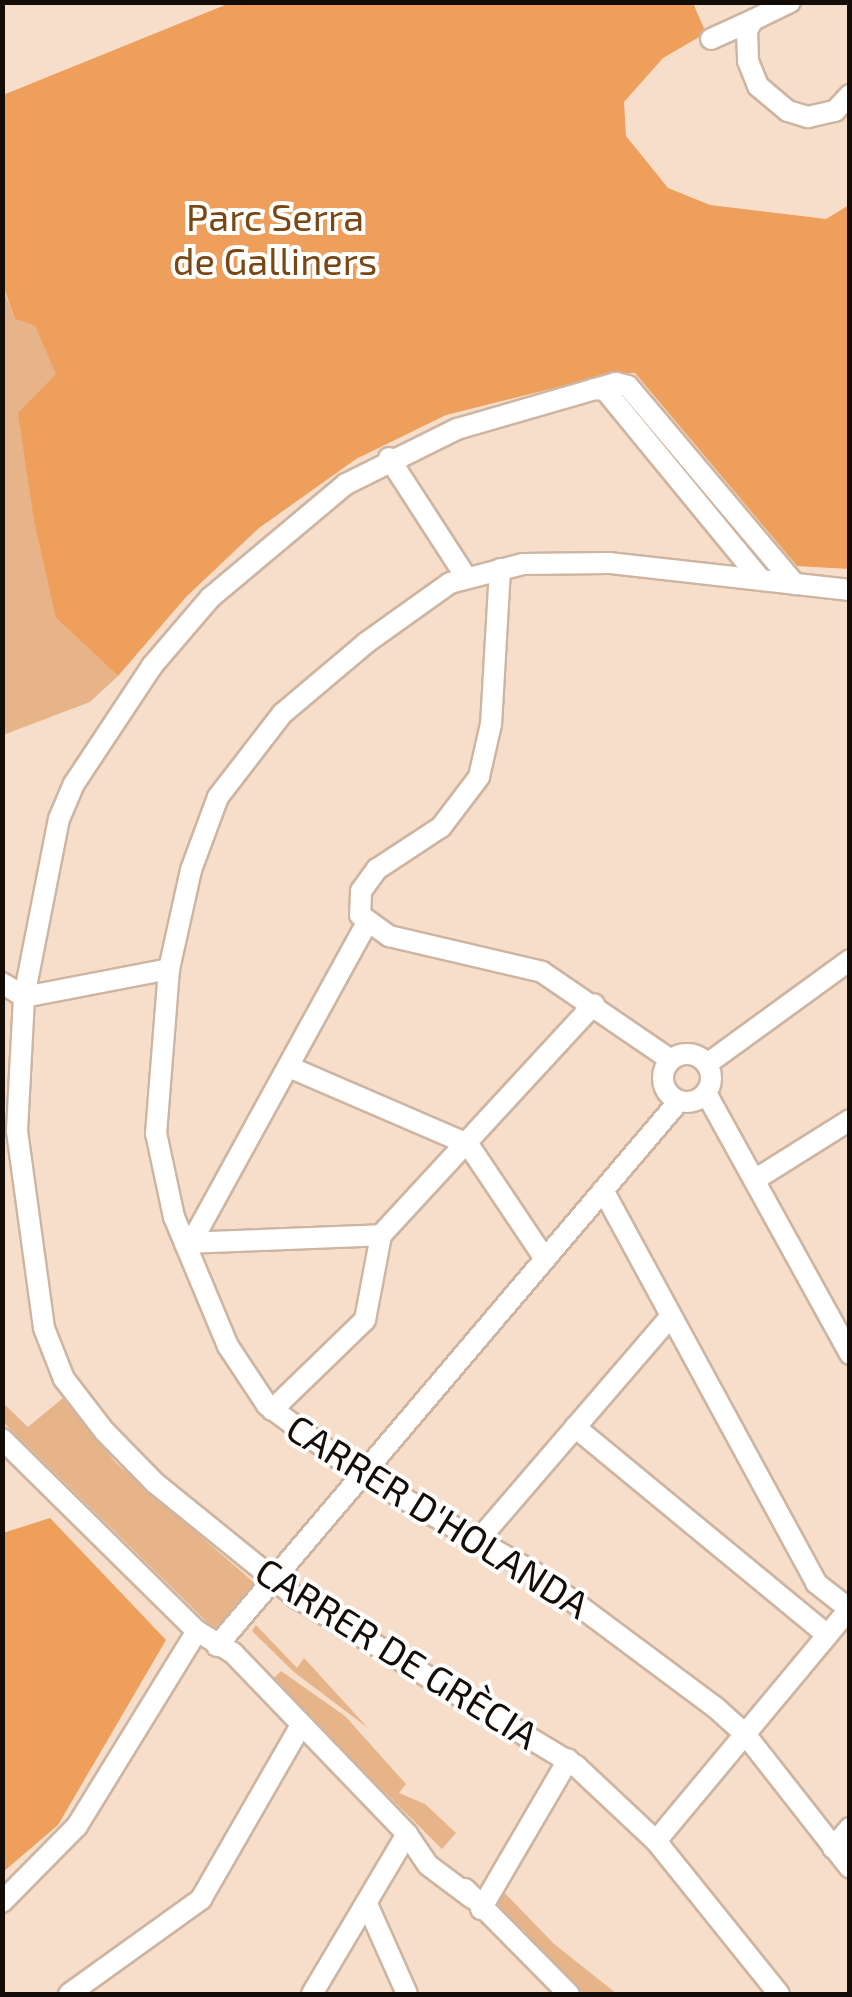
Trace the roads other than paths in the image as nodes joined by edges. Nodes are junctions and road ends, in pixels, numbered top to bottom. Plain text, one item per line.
1 (790, 2) edge
2 (753, 20) junction
3 (711, 39) dead end
4 (850, 95) edge
5 (594, 389) junction
6 (389, 458) junction
7 (500, 569) junction
8 (466, 576) junction
9 (761, 580) junction
10 (795, 584) junction
11 (850, 590) edge
12 (366, 924) junction
13 (850, 960) edge
14 (169, 969) junction
15 (2, 984) edge
16 (24, 998) junction
17 (594, 1004) junction
18 (671, 1060) junction
19 (10, 1064) edge
20 (706, 1064) junction
21 (290, 1067) junction
22 (706, 1093) junction
23 (678, 1100) junction
24 (850, 1120) edge
25 (468, 1144) junction
26 (756, 1179) junction
27 (603, 1190) junction
28 (381, 1234) junction
29 (185, 1243) junction
30 (545, 1259) junction
31 (672, 1316) junction
32 (850, 1354) edge
33 (272, 1410) junction
34 (575, 1427) junction
35 (2, 1440) edge
36 (360, 1474) junction
37 (482, 1538) junction
38 (276, 1582) junction
39 (849, 1609) edge
40 (197, 1631) junction
41 (828, 1635) junction
42 (216, 1646) junction
43 (300, 1728) junction
44 (746, 1734) junction
45 (568, 1760) junction
46 (850, 1828) edge
47 (406, 1834) junction
48 (656, 1841) junction
49 (834, 1848) junction
50 (850, 1868) edge
51 (2, 1902) edge
52 (367, 1904) junction
53 (477, 1904) junction
54 (68, 1994) edge
55 (312, 1994) edge
56 (408, 1994) edge
57 (568, 1994) edge
58 (779, 1994) edge

1 - 2 street
2 - 3 street
2 - 4 street
5 - 6 street, CARRER DE GRÈCIA
5 - 9 street
5 - 10 street
6 - 8 street
6 - 16 street, CARRER DE GRÈCIA
7 - 8 street, CARRER D'HOLANDA
7 - 9 street, CARRER D'HOLANDA
7 - 12 street
8 - 14 street, CARRER D'HOLANDA
9 - 10 street, CARRER D'HOLANDA
10 - 11 street, CARRER D'HOLANDA
12 - 17 street
12 - 21 street
13 - 20 street
14 - 16 street
14 - 29 street, CARRER D'HOLANDA
15 - 16 street
16 - 19 street, CARRER DE GRÈCIA
17 - 18 street
17 - 25 street
18 - 20 street
18 - 23 street
19 - 38 street, CARRER DE GRÈCIA
20 - 22 street
21 - 25 street
21 - 29 street
22 - 23 street
22 - 26 street
23 - 27 street
24 - 26 street
25 - 28 street
25 - 30 street
26 - 32 street
27 - 30 street
27 - 31 street
28 - 29 street
28 - 33 street
29 - 33 street, CARRER D'HOLANDA
30 - 36 street
31 - 34 street
31 - 39 street
33 - 36 street, CARRER D'HOLANDA
34 - 37 street
34 - 41 street
35 - 40 street
36 - 37 street, CARRER D'HOLANDA
36 - 38 street
37 - 44 street, CARRER D'HOLANDA
38 - 42 street
38 - 45 street, CARRER DE GRÈCIA
39 - 41 street
40 - 42 street
40 - 51 street
41 - 44 street
42 - 43 street
43 - 47 street
43 - 54 street
44 - 48 street
44 - 49 street, CARRER D'HOLANDA
45 - 48 street, CARRER DE GRÈCIA
45 - 53 street
46 - 49 street
47 - 52 street
47 - 53 street
48 - 58 street, CARRER DE GRÈCIA
49 - 50 street, CARRER D'HOLANDA
52 - 55 street
52 - 56 street
53 - 57 street

